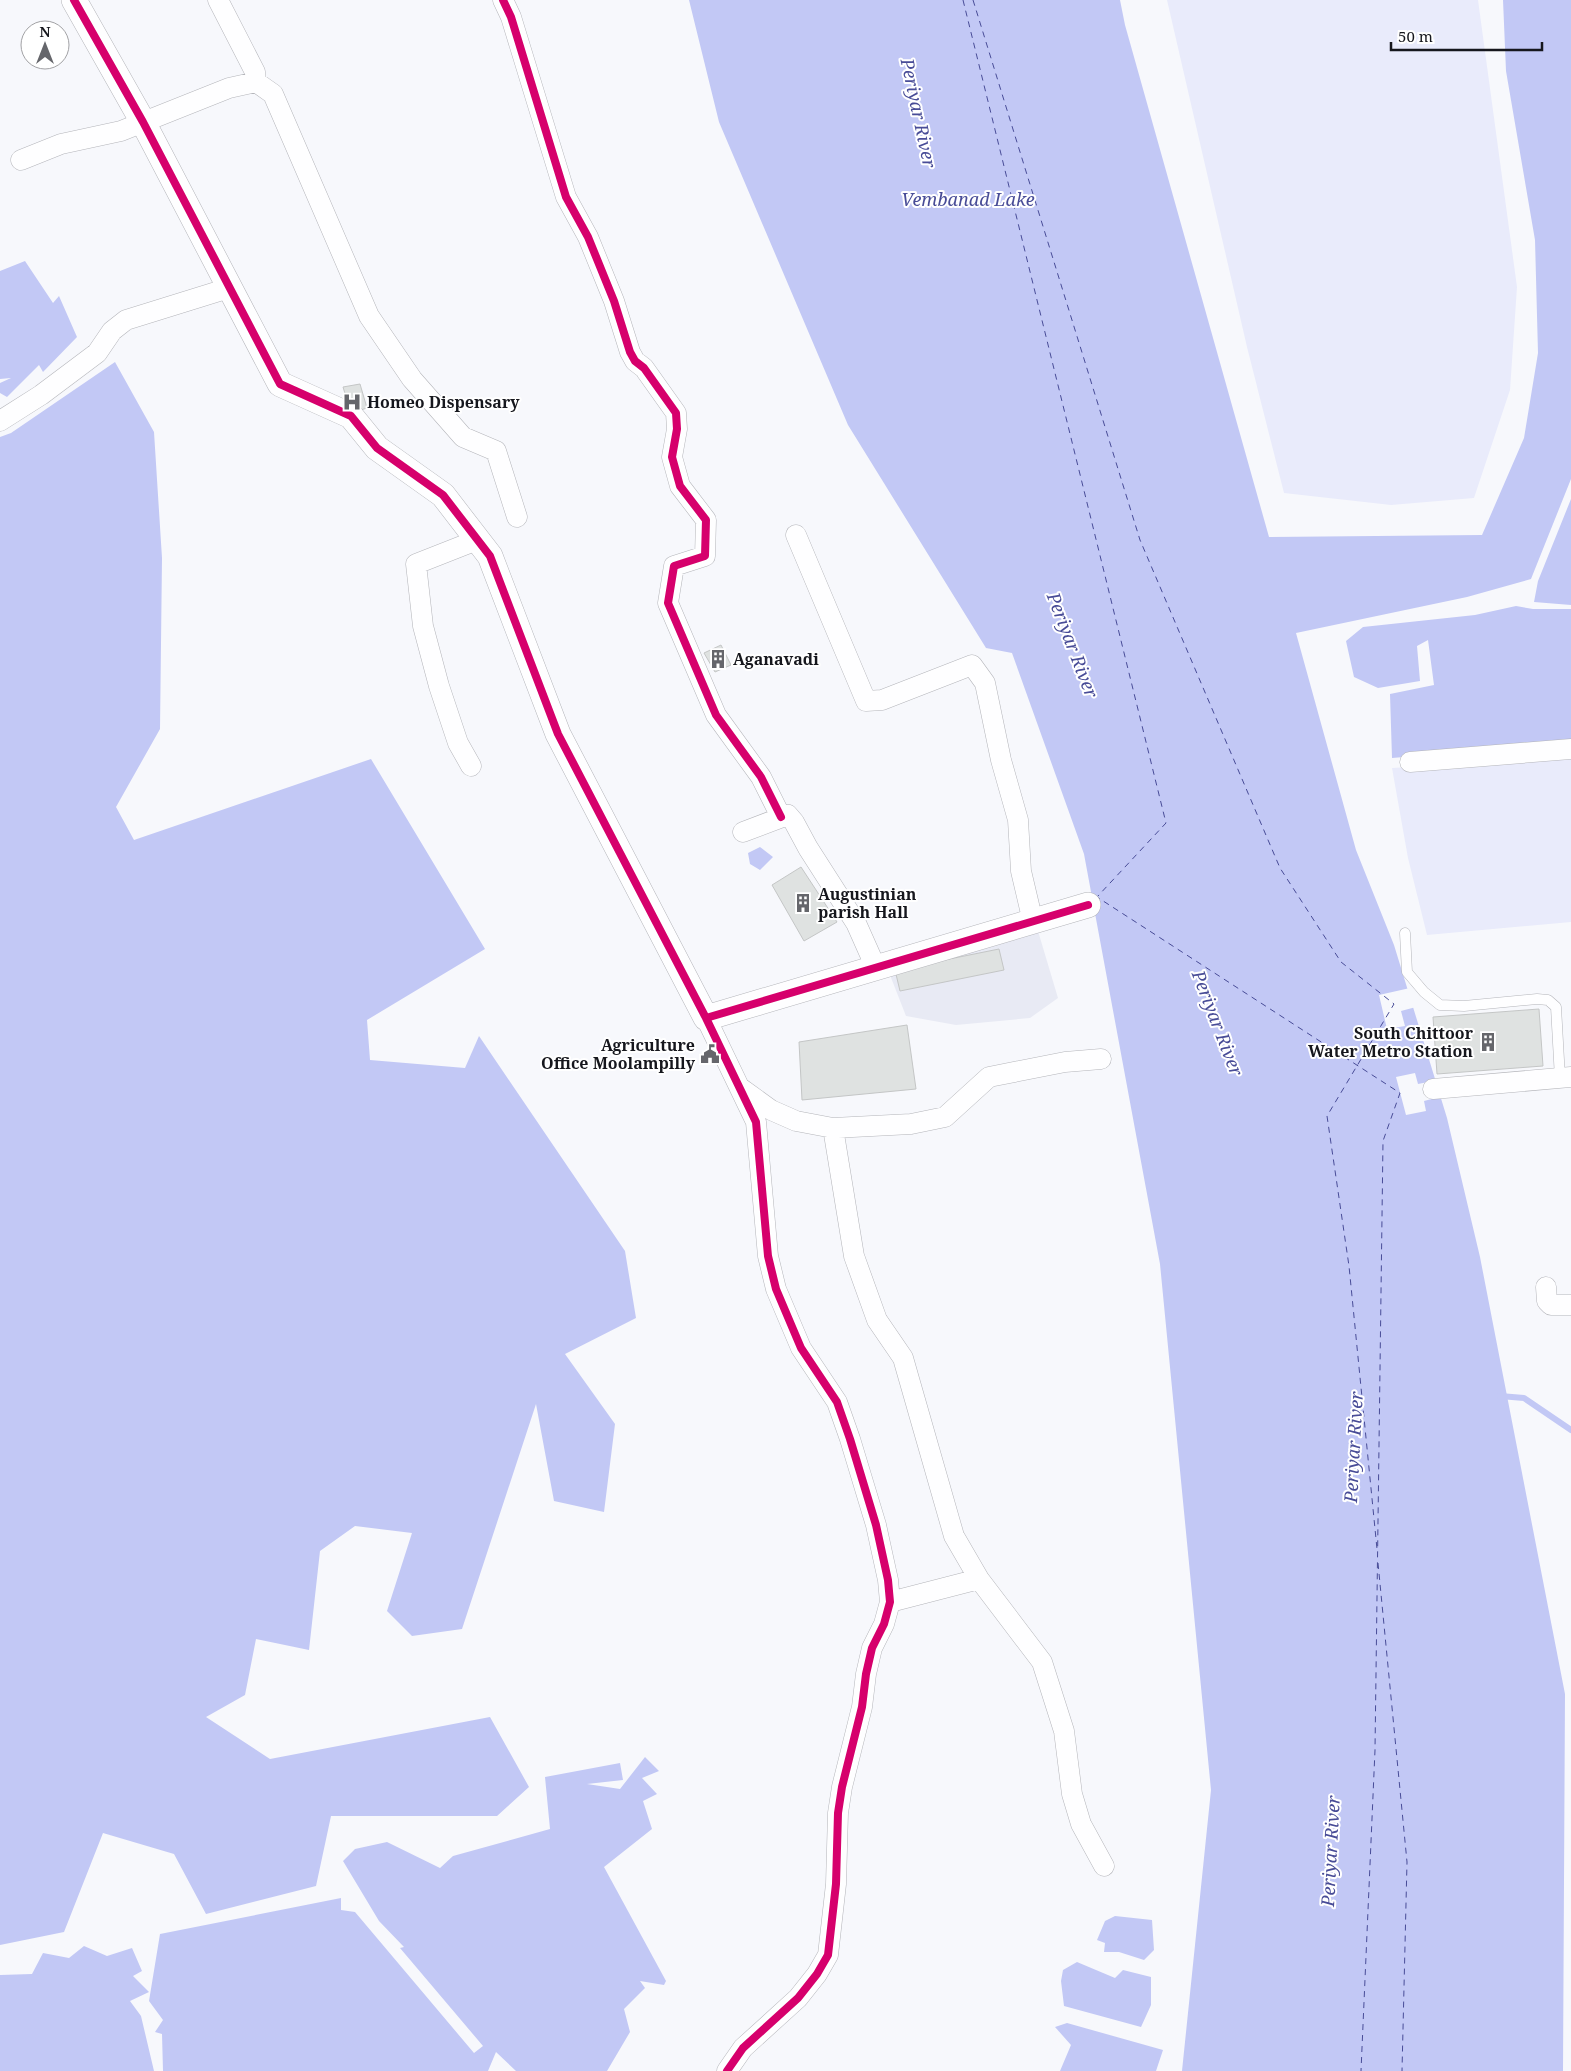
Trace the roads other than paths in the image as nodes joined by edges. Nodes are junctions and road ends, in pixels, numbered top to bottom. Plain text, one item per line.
1 (74, 0) edge
2 (218, 0) edge
3 (503, 0) edge
4 (256, 82) junction
5 (143, 122) junction
6 (21, 160) dead end
7 (229, 288) junction
8 (0, 421) edge
9 (517, 517) dead end
10 (796, 535) dead end
11 (478, 540) junction
12 (1571, 749) edge
13 (1410, 762) dead end
14 (471, 766) dead end
15 (781, 817) junction
16 (743, 832) dead end
17 (1088, 905) dead end
18 (1033, 922) junction
19 (1405, 933) dead end
20 (876, 968) junction
21 (706, 1018) junction
22 (1101, 1059) dead end
23 (1565, 1078) edge
24 (741, 1088) junction
25 (1434, 1089) dead end
26 (833, 1128) junction
27 (1546, 1287) dead end
28 (1571, 1305) edge
29 (979, 1578) junction
30 (890, 1602) junction
31 (1104, 1866) dead end
32 (727, 2071) edge

1 - 5 street
2 - 4 street
3 - 15 street
4 - 5 street
4 - 9 street
5 - 6 street
5 - 7 street
7 - 8 street
7 - 11 street
10 - 18 street
11 - 14 street
11 - 21 street
12 - 13 street
15 - 16 street
15 - 20 street
17 - 18 street
18 - 20 street
19 - 23 lane
20 - 21 street
21 - 24 street
22 - 26 street
23 - 25 street
24 - 26 street
24 - 30 street
26 - 29 street
27 - 28 street
29 - 30 street
29 - 31 street
30 - 32 street

